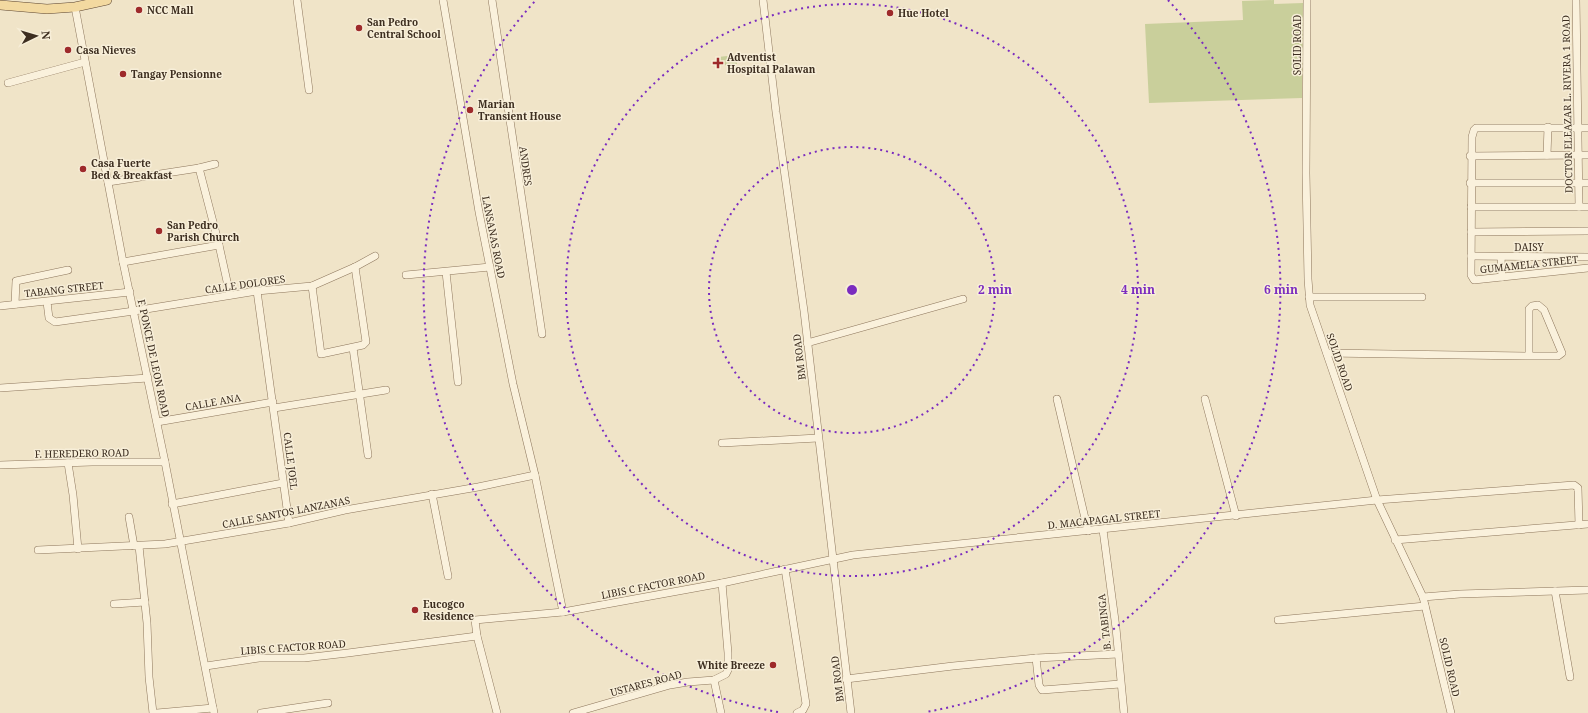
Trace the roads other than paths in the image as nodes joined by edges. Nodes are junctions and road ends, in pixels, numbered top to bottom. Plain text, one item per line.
1 (108, 0) edge
2 (297, 0) edge
3 (443, 0) edge
4 (492, 0) edge
5 (763, 0) edge
6 (1307, 0) edge
7 (1576, 0) edge
8 (35, 4) edge
9 (0, 5) edge
10 (75, 7) junction
11 (85, 62) junction
12 (8, 83) dead end
13 (309, 90) dead end
14 (1548, 127) junction
15 (1578, 128) junction
16 (1588, 128) edge
17 (1547, 155) junction
18 (1578, 155) junction
19 (1588, 155) edge
20 (1470, 156) junction
21 (215, 164) dead end
22 (199, 168) junction
23 (108, 182) junction
24 (1470, 183) junction
25 (1579, 183) junction
26 (1588, 183) edge
27 (1471, 207) junction
28 (1579, 207) junction
29 (1588, 207) edge
30 (1588, 231) edge
31 (1471, 232) junction
32 (219, 245) junction
33 (375, 256) dead end
34 (1471, 256) junction
35 (1501, 257) junction
36 (1588, 257) edge
37 (123, 262) junction
38 (355, 267) junction
39 (490, 267) junction
40 (1588, 268) edge
41 (68, 270) dead end
42 (446, 272) junction
43 (406, 275) dead end
44 (1502, 277) junction
45 (312, 286) junction
46 (257, 291) junction
47 (130, 292) junction
48 (230, 295) junction
49 (1309, 296) junction
50 (1422, 297) dead end
51 (963, 299) dead end
52 (47, 302) junction
53 (15, 304) junction
54 (0, 306) edge
55 (134, 311) junction
56 (542, 334) dead end
57 (807, 343) junction
58 (353, 348) junction
59 (1327, 353) junction
60 (1529, 356) junction
61 (148, 378) junction
62 (458, 382) dead end
63 (0, 388) edge
64 (386, 390) dead end
65 (360, 395) junction
66 (1057, 399) dead end
67 (1204, 399) dead end
68 (273, 405) junction
69 (157, 422) junction
70 (818, 438) junction
71 (722, 443) dead end
72 (368, 455) dead end
73 (165, 462) junction
74 (68, 463) junction
75 (0, 465) edge
76 (535, 475) junction
77 (283, 483) junction
78 (432, 494) junction
79 (1377, 500) junction
80 (172, 504) junction
81 (1236, 516) junction
82 (129, 518) dead end
83 (289, 523) junction
84 (1588, 524) edge
85 (1579, 525) junction
86 (1103, 530) junction
87 (1088, 531) junction
88 (1395, 540) junction
89 (180, 542) junction
90 (136, 546) junction
91 (78, 549) junction
92 (38, 550) dead end
93 (833, 559) junction
94 (785, 569) junction
95 (448, 576) dead end
96 (722, 582) junction
97 (1588, 590) edge
98 (1555, 591) junction
99 (1423, 597) junction
100 (145, 602) junction
101 (114, 604) dead end
102 (1425, 606) junction
103 (563, 612) junction
104 (1278, 620) dead end
105 (477, 636) junction
106 (1118, 654) junction
107 (1036, 658) junction
108 (206, 666) junction
109 (1570, 677) dead end
110 (846, 679) junction
111 (714, 680) junction
112 (1120, 684) junction
113 (328, 703) dead end
114 (214, 710) edge
115 (153, 713) edge
116 (158, 713) edge
117 (261, 713) edge
118 (497, 713) edge
119 (573, 713) edge
120 (721, 713) edge
121 (797, 713) edge
122 (851, 713) edge
123 (1124, 713) edge
124 (1451, 713) edge

1 - 10 main road
2 - 13 street
3 - 39 street, LANSANAS ROAD
4 - 56 street, ANDRES
5 - 57 street, BM ROAD
6 - 49 street, SOLID ROAD
7 - 15 street, DOCTOR ELEAZAR L. RIVERA 1 ROAD
8 - 9 main road
8 - 10 main road
10 - 11 street, F. PONCE DE LEON ROAD
11 - 12 street
11 - 23 street, F. PONCE DE LEON ROAD
14 - 15 street
14 - 17 street
14 - 20 street
15 - 16 street
15 - 18 street, DOCTOR ELEAZAR L. RIVERA 1 ROAD
17 - 18 street
17 - 20 street
18 - 19 street
18 - 25 street, DOCTOR ELEAZAR L. RIVERA 1 ROAD
20 - 24 street
21 - 22 street
22 - 23 street
22 - 32 street
23 - 37 street, F. PONCE DE LEON ROAD
24 - 25 street
24 - 27 street
25 - 26 street
25 - 28 street, DOCTOR ELEAZAR L. RIVERA 1 ROAD
27 - 28 street
27 - 31 street
28 - 29 street
30 - 31 street
31 - 34 street
32 - 37 street
32 - 48 street
33 - 38 street, CALLE DOLORES
34 - 35 street, DAISY
34 - 44 street, GUMAMELA STREET
35 - 36 street, DAISY
35 - 44 street
37 - 47 street, F. PONCE DE LEON ROAD
38 - 45 street, CALLE DOLORES
38 - 58 street
39 - 42 street
39 - 76 street, LANSANAS ROAD
40 - 44 street, GUMAMELA STREET
41 - 53 street
42 - 43 street
42 - 62 street
45 - 46 street, CALLE DOLORES
45 - 58 street
46 - 48 street, CALLE DOLORES
46 - 68 street, CALLE JOEL
47 - 52 street, TABANG STREET
47 - 55 street, F. PONCE DE LEON ROAD
48 - 55 street, CALLE DOLORES
49 - 50 street
49 - 59 street, SOLID ROAD
51 - 57 street
52 - 53 street, TABANG STREET
52 - 55 street, CALLE DOLORES
53 - 54 street, TABANG STREET
55 - 61 street, F. PONCE DE LEON ROAD
57 - 70 street, BM ROAD
58 - 65 street
59 - 60 street
59 - 79 street, SOLID ROAD
60 - 60 street
61 - 63 street
61 - 69 street, F. PONCE DE LEON ROAD
64 - 65 street, CALLE ANA
65 - 68 street, CALLE ANA
65 - 72 street
66 - 87 street
67 - 81 street
68 - 69 street, CALLE ANA
68 - 77 street, CALLE JOEL
69 - 73 street, F. PONCE DE LEON ROAD
70 - 71 street
70 - 93 street, BM ROAD
73 - 74 street, F. HEREDERO ROAD
73 - 80 street, F. PONCE DE LEON ROAD
74 - 75 street, F. HEREDERO ROAD
74 - 91 street
76 - 78 street, CALLE SANTOS LANZANAS
76 - 103 street, LANSANAS ROAD
77 - 80 street
77 - 83 street, CALLE JOEL
78 - 83 street, CALLE SANTOS LANZANAS
78 - 95 street
79 - 81 street, D. MACAPAGAL STREET
79 - 85 street, D. MACAPAGAL STREET
79 - 88 street, SOLID ROAD
80 - 89 street, F. PONCE DE LEON ROAD
81 - 86 street, D. MACAPAGAL STREET
82 - 90 street
83 - 89 street, CALLE SANTOS LANZANAS
84 - 85 street
85 - 88 street
86 - 87 street, D. MACAPAGAL STREET
86 - 106 street, B. TABINGA
87 - 93 street, D. MACAPAGAL STREET
88 - 99 street, SOLID ROAD
89 - 90 street, CALLE SANTOS LANZANAS
89 - 108 street, F. PONCE DE LEON ROAD
90 - 91 street, CALLE SANTOS LANZANAS
90 - 100 street
91 - 92 street, CALLE SANTOS LANZANAS
93 - 94 street, LIBIS C FACTOR ROAD
93 - 110 street, BM ROAD
94 - 96 street, LIBIS C FACTOR ROAD
94 - 121 street
96 - 103 street, LIBIS C FACTOR ROAD
96 - 111 street
97 - 98 street
98 - 99 street
98 - 109 street
99 - 102 street, SOLID ROAD
100 - 101 street
100 - 115 street
102 - 104 street
102 - 124 street, SOLID ROAD
103 - 105 street, LIBIS C FACTOR ROAD
105 - 108 street, LIBIS C FACTOR ROAD
105 - 118 street
106 - 107 street
106 - 112 street, B. TABINGA
107 - 110 street
107 - 112 street
108 - 114 street, F. PONCE DE LEON ROAD
110 - 122 street, BM ROAD
111 - 119 street, USTARES ROAD
111 - 120 street
112 - 123 street, B. TABINGA
113 - 117 street
114 - 116 street

